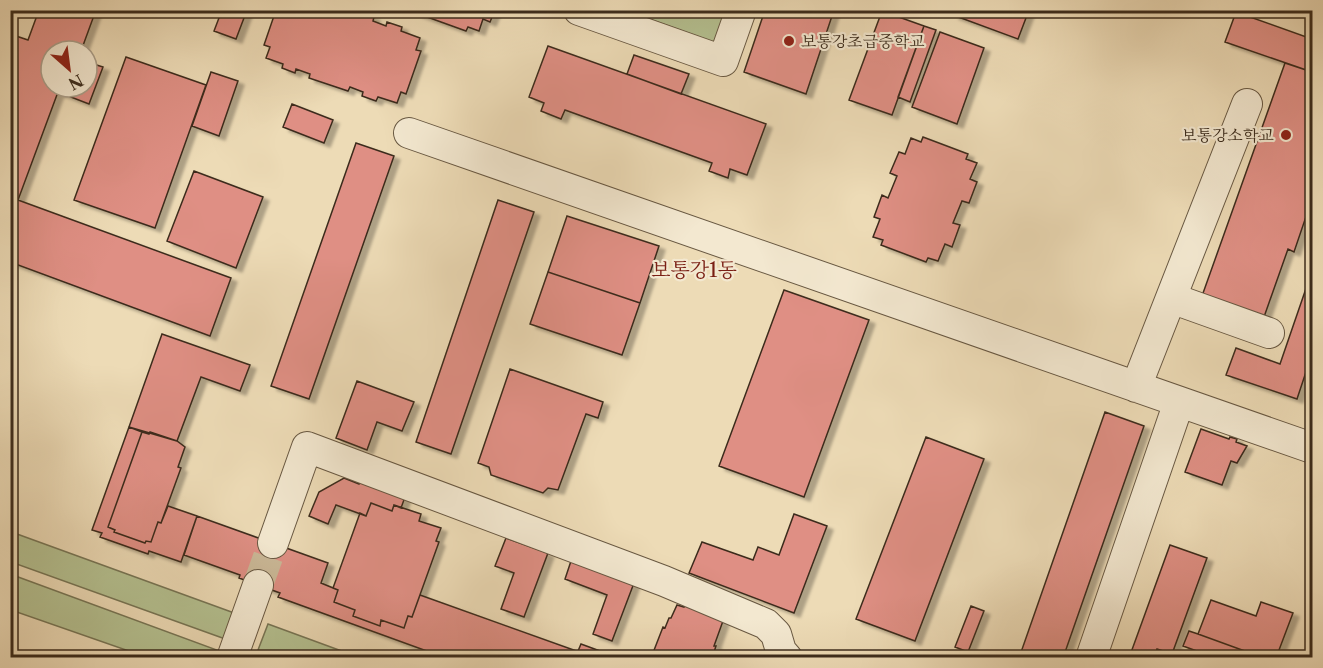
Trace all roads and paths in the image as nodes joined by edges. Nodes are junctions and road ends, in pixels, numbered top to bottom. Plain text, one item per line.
1 (579, 10) edge
2 (741, 10) edge
3 (1247, 104) dead end
4 (409, 133) dead end
5 (1171, 298) junction
6 (1269, 333) dead end
7 (1136, 387) junction
8 (1179, 402) junction
9 (1312, 448) edge
10 (273, 543) tunnel mouth
11 (258, 585) tunnel mouth
12 (232, 657) edge
13 (787, 657) edge
14 (1091, 657) edge

1 - 2 street
3 - 5 street
4 - 7 street
5 - 6 street
5 - 7 street
7 - 8 street
8 - 9 street
8 - 14 street
10 - 13 street
11 - 12 street

